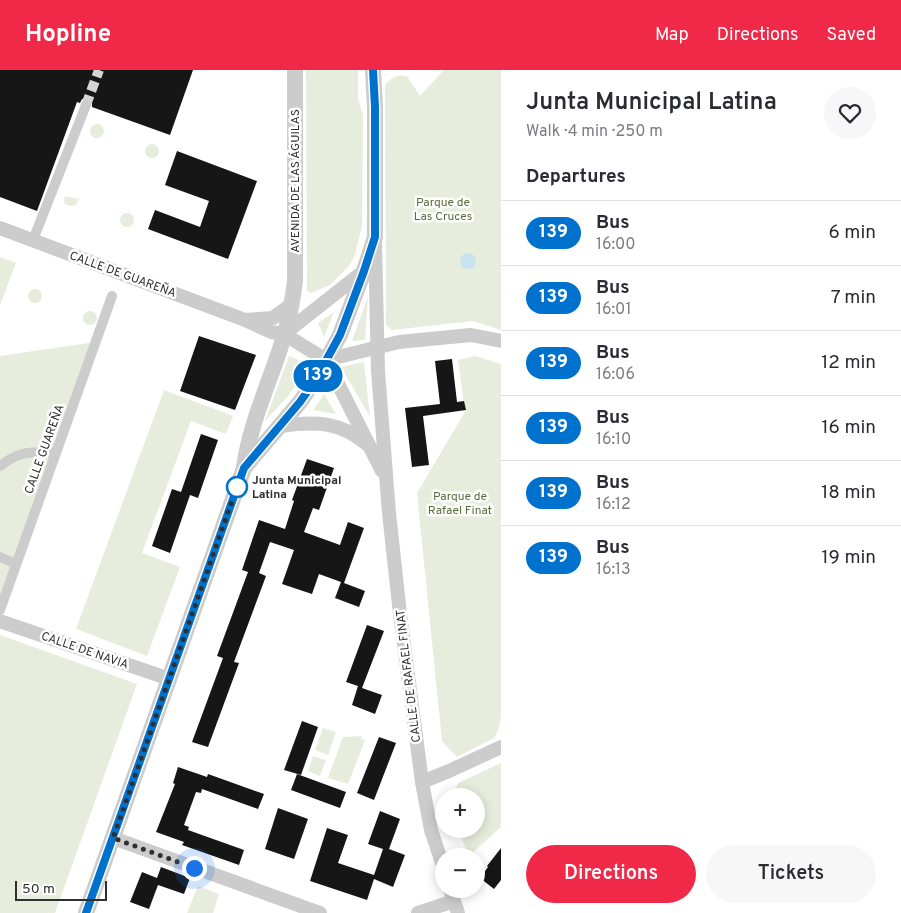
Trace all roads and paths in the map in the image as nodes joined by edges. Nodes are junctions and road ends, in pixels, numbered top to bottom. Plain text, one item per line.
1 (295, 70) edge
2 (373, 70) edge
3 (86, 105) tunnel mouth
4 (0, 228) edge
5 (375, 237) junction
6 (33, 240) junction
7 (364, 271) junction
8 (112, 296) dead end
9 (292, 298) junction
10 (316, 307) junction
11 (245, 320) junction
12 (284, 334) junction
13 (501, 341) edge
14 (378, 348) junction
15 (326, 360) junction
16 (280, 426) junction
17 (371, 446) junction
18 (56, 453) junction
19 (0, 466) edge
20 (244, 468) junction
21 (386, 481) junction
22 (0, 557) edge
23 (16, 564) junction
24 (0, 610) edge
25 (0, 621) edge
26 (170, 679) junction
27 (501, 747) edge
28 (422, 782) junction
29 (113, 838) junction
30 (437, 848) edge
31 (454, 901) edge
32 (86, 913) edge
33 (320, 913) edge
34 (418, 913) edge

1 - 9 street, AVENIDA DE LAS ÁGUILAS
2 - 5 street, AVENIDA DE LAS ÁGUILAS
3 - 6 street
4 - 6 street, CALLE DE GUAREÑA
5 - 7 street, AVENIDA DE LAS ÁGUILAS
5 - 14 street, CALLE DE RAFAEL FINAT
6 - 11 street, CALLE DE GUAREÑA
7 - 10 street
7 - 15 street, AVENIDA DE LAS ÁGUILAS
8 - 18 street, CALLE GUAREÑA
9 - 10 street
9 - 11 street, CALLE DE GUAREÑA
9 - 12 street, AVENIDA DE LAS ÁGUILAS
10 - 12 street
11 - 12 street, CALLE DE GUAREÑA
12 - 15 street
12 - 20 street, AVENIDA DE LAS ÁGUILAS
13 - 14 street
14 - 15 street
14 - 21 street, CALLE DE RAFAEL FINAT
15 - 16 street, AVENIDA DE LAS ÁGUILAS
15 - 17 street, CALLE DE RAFAEL FINAT
16 - 17 street
16 - 20 street, AVENIDA DE LAS ÁGUILAS
17 - 21 street, CALLE DE RAFAEL FINAT
18 - 19 street
18 - 23 street, CALLE GUAREÑA
20 - 26 street, AVENIDA DE LAS ÁGUILAS
21 - 28 street, CALLE DE RAFAEL FINAT
22 - 23 street
23 - 24 street, CALLE GUAREÑA
25 - 26 street, CALLE DE NAVIA
26 - 29 street, AVENIDA DE LAS ÁGUILAS
27 - 28 street
28 - 30 street, CALLE DE RAFAEL FINAT
29 - 32 street, AVENIDA DE LAS ÁGUILAS
29 - 33 street
31 - 34 street

